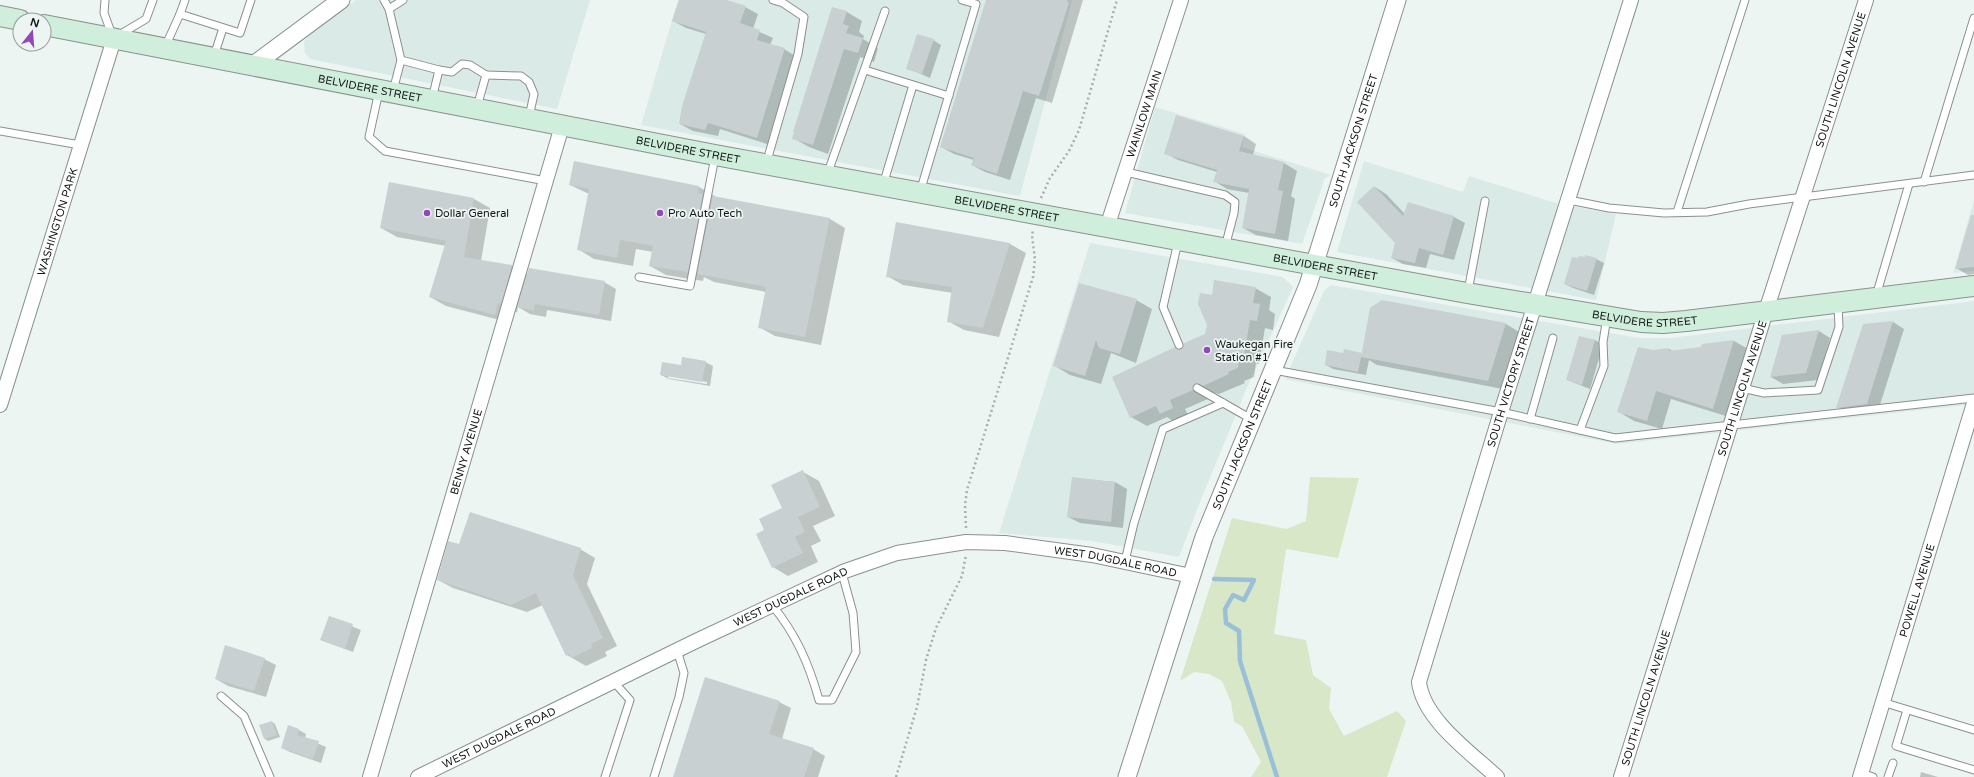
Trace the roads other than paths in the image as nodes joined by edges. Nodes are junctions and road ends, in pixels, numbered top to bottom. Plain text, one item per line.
1 (105, 0) edge
2 (153, 0) edge
3 (185, 0) edge
4 (252, 0) edge
5 (341, 0) edge
6 (384, 0) edge
7 (403, 0) edge
8 (774, 0) edge
9 (962, 0) edge
10 (1181, 0) edge
11 (1397, 0) edge
12 (1632, 0) edge
13 (1744, 0) edge
14 (1866, 0) edge
15 (389, 9) junction
16 (885, 11) dead end
17 (180, 14) junction
18 (0, 16) edge
19 (12, 18) edge
20 (1974, 18) edge
21 (221, 26) junction
22 (52, 27) edge
23 (114, 39) junction
24 (164, 48) junction
25 (213, 58) junction
26 (401, 60) junction
27 (252, 66) junction
28 (439, 70) junction
29 (865, 70) junction
30 (486, 75) junction
31 (913, 85) junction
32 (386, 92) junction
33 (949, 96) junction
34 (431, 101) junction
35 (476, 109) junction
36 (528, 119) junction
37 (562, 126) junction
38 (0, 130) edge
39 (80, 145) junction
40 (715, 155) junction
41 (766, 164) junction
42 (1126, 172) junction
43 (827, 175) junction
44 (1974, 175) edge
45 (546, 180) junction
46 (1924, 182) junction
47 (1909, 184) junction
48 (883, 185) junction
49 (920, 192) junction
50 (1802, 198) junction
51 (1569, 200) junction
52 (1485, 201) dead end
53 (1677, 212) junction
54 (1107, 227) junction
55 (1179, 240) junction
56 (1225, 249) junction
57 (1314, 265) junction
58 (639, 276) dead end
59 (1974, 286) edge
60 (1468, 293) junction
61 (1876, 298) junction
62 (1838, 303) junction
63 (1536, 304) junction
64 (1766, 311) junction
65 (1607, 317) junction
66 (1553, 338) dead end
67 (1179, 345) dead end
68 (1274, 370) junction
69 (1198, 388) dead end
70 (1742, 388) junction
71 (1974, 398) edge
72 (1223, 403) junction
73 (1974, 403) edge
74 (0, 405) edge
75 (1501, 412) junction
76 (1530, 419) junction
77 (1253, 420) junction
78 (1730, 426) junction
79 (1580, 430) junction
80 (1125, 561) junction
81 (842, 573) junction
82 (1191, 576) junction
83 (772, 605) junction
84 (677, 650) junction
85 (614, 682) junction
86 (221, 696) dead end
87 (1882, 702) junction
88 (1907, 710) junction
89 (1974, 730) edge
90 (1893, 763) dead end
91 (1974, 770) edge
92 (1864, 776) edge
93 (270, 777) edge
94 (370, 777) edge
95 (418, 777) edge
96 (605, 777) edge
97 (654, 777) edge
98 (1127, 777) edge
99 (1497, 777) edge
100 (1621, 777) edge
101 (1888, 777) edge

1 - 23 lane
2 - 23 lane
3 - 17 lane
4 - 21 lane
5 - 27 street
6 - 15 lane
7 - 15 lane
8 - 41 lane
9 - 33 lane
10 - 42 street, WAINLOW MAIN
11 - 57 street, SOUTH JACKSON STREET
12 - 51 street, SOUTH VICTORY STREET
13 - 53 lane
14 - 50 street, SOUTH LINCOLN AVENUE
15 - 26 lane
16 - 29 lane
17 - 21 lane
17 - 24 lane
18 - 19 main road
20 - 46 lane
21 - 25 lane
22 - 23 main road, BELVIDERE STREET
23 - 24 main road, BELVIDERE STREET
23 - 39 street, WASHINGTON PARK
24 - 25 main road, BELVIDERE STREET
25 - 27 main road, BELVIDERE STREET
26 - 28 lane
26 - 32 lane
27 - 32 main road, BELVIDERE STREET
28 - 30 lane
28 - 34 lane
29 - 31 lane
29 - 43 lane
30 - 35 lane
30 - 36 lane
31 - 33 lane
31 - 48 lane
32 - 34 main road, BELVIDERE STREET
32 - 45 lane
33 - 49 lane
34 - 35 main road, BELVIDERE STREET
35 - 36 main road, BELVIDERE STREET
36 - 37 main road, BELVIDERE STREET
37 - 40 main road, BELVIDERE STREET
37 - 45 street, BENNY AVENUE
38 - 39 lane
39 - 74 street, WASHINGTON PARK
40 - 41 main road, BELVIDERE STREET
40 - 58 lane
41 - 43 main road, BELVIDERE STREET
42 - 54 street, WAINLOW MAIN
42 - 56 lane
43 - 48 main road, BELVIDERE STREET
44 - 46 lane
45 - 94 street, BENNY AVENUE
46 - 47 lane
47 - 50 lane
47 - 61 lane
48 - 49 main road, BELVIDERE STREET
49 - 54 main road, BELVIDERE STREET
50 - 53 lane
50 - 64 street, SOUTH LINCOLN AVENUE
51 - 53 lane
51 - 63 street, SOUTH VICTORY STREET
52 - 60 lane
54 - 55 main road, BELVIDERE STREET
55 - 56 main road, BELVIDERE STREET
55 - 67 lane
56 - 57 main road, BELVIDERE STREET
57 - 60 main road, BELVIDERE STREET
57 - 68 street, SOUTH JACKSON STREET
59 - 61 main road, BELVIDERE STREET
60 - 63 main road, BELVIDERE STREET
61 - 62 main road, BELVIDERE STREET
62 - 64 main road, BELVIDERE STREET
62 - 70 lane
63 - 65 main road, BELVIDERE STREET
63 - 75 street, SOUTH VICTORY STREET
64 - 65 main road, BELVIDERE STREET
64 - 70 street, SOUTH LINCOLN AVENUE
65 - 79 lane
66 - 76 lane
68 - 75 lane
68 - 77 street, SOUTH JACKSON STREET
69 - 72 lane
70 - 78 street, SOUTH LINCOLN AVENUE
71 - 78 lane
72 - 77 lane
72 - 80 lane
73 - 87 street, POWELL AVENUE
75 - 76 lane
75 - 99 street, SOUTH VICTORY STREET
76 - 79 lane
77 - 82 street, SOUTH JACKSON STREET
78 - 79 lane
78 - 100 street, SOUTH LINCOLN AVENUE
80 - 81 street, WEST DUGDALE ROAD
80 - 82 street, WEST DUGDALE ROAD
81 - 83 street, WEST DUGDALE ROAD
81 - 83 lane
82 - 98 street, SOUTH JACKSON STREET
83 - 84 street, WEST DUGDALE ROAD
84 - 85 street, WEST DUGDALE ROAD
84 - 97 lane
85 - 95 street, WEST DUGDALE ROAD
85 - 96 lane
86 - 93 lane
87 - 88 lane
87 - 92 street, POWELL AVENUE
88 - 89 lane
88 - 91 lane
90 - 101 lane

